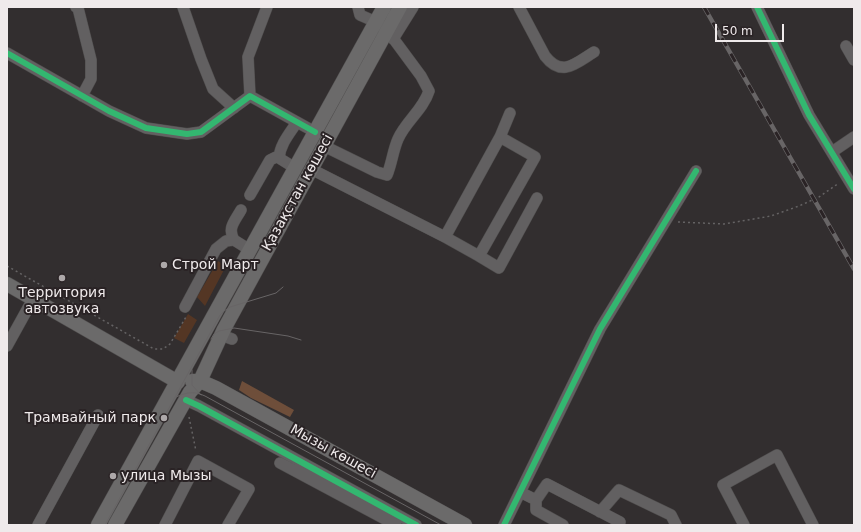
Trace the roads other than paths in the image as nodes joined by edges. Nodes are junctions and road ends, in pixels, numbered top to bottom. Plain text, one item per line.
1 (76, 7) edge
2 (183, 7) edge
3 (267, 7) edge
4 (358, 7) edge
5 (384, 7) edge
6 (400, 7) edge
7 (413, 7) edge
8 (519, 7) edge
9 (757, 7) edge
10 (386, 30) junction
11 (846, 46) dead end
12 (594, 52) dead end
13 (7, 53) edge
14 (854, 60) edge
15 (82, 96) junction
16 (250, 96) junction
17 (234, 108) junction
18 (510, 114) dead end
19 (298, 122) junction
20 (315, 132) junction
21 (500, 137) junction
22 (854, 137) edge
23 (324, 146) junction
24 (832, 152) junction
25 (279, 158) junction
26 (295, 168) junction
27 (311, 169) junction
28 (696, 171) dead end
29 (854, 188) edge
30 (250, 195) dead end
31 (537, 198) dead end
32 (241, 210) dead end
33 (445, 237) junction
34 (234, 240) junction
35 (250, 250) junction
36 (479, 256) junction
37 (263, 258) junction
38 (7, 284) edge
39 (33, 299) junction
40 (186, 310) road end
41 (7, 346) edge
42 (191, 358) junction
43 (154, 369) junction
44 (200, 381) junction
45 (178, 382) junction
46 (186, 400) junction
47 (164, 406) junction
48 (98, 415) dead end
49 (280, 463) dead end
50 (520, 492) junction
51 (536, 500) junction
52 (600, 512) junction
53 (620, 522) dead end
54 (38, 525) edge
55 (98, 525) edge
56 (115, 525) edge
57 (165, 525) edge
58 (228, 525) edge
59 (396, 525) edge
60 (416, 525) edge
61 (465, 525) edge
62 (504, 525) edge
63 (563, 525) edge
64 (676, 525) edge
65 (744, 525) edge
66 (813, 525) edge

1 - 15 street
2 - 17 street
3 - 16 street
4 - 10 street
5 - 10 main road, Қазақстан көшесі
6 - 10 main road, Қазақстан көшесі
7 - 10 street
8 - 12 street
9 - 24 street
10 - 20 main road, Қазақстан көшесі
10 - 23 main road, Қазақстан көшесі
10 - 23 street
11 - 14 street
13 - 15 street
15 - 17 street
16 - 17 street
16 - 19 street
18 - 21 street
19 - 20 street
19 - 25 street
20 - 23 main road
20 - 26 main road, Қазақстан көшесі
21 - 33 street
21 - 36 street
22 - 24 street
23 - 27 main road, Қазақстан көшесі
24 - 29 street
25 - 26 street
25 - 30 street
26 - 35 main road, Қазақстан көшесі
27 - 33 street
27 - 37 main road, Қазақстан көшесі
28 - 50 street
31 - 36 street
32 - 34 street
33 - 36 street
34 - 35 street
34 - 40 street
35 - 37 main road
35 - 42 main road, Қазақстан көшесі
37 - 44 main road, Қазақстан көшесі
38 - 39 main road
39 - 41 street
39 - 43 main road
42 - 43 main road
42 - 45 main road, Қазақстан көшесі
43 - 45 main road
43 - 47 main road
44 - 45 main road
44 - 46 main road, Қазақстан көшесі
44 - 61 main road, Мызы көшесі
45 - 47 main road, Қазақстан көшесі
46 - 56 main road, Қазақстан көшесі
46 - 60 street
47 - 55 main road, Қазақстан көшесі
48 - 54 street
49 - 59 street
50 - 51 street
50 - 62 street
51 - 52 street
51 - 63 street
52 - 53 street
52 - 64 street
57 - 58 street
65 - 66 street

